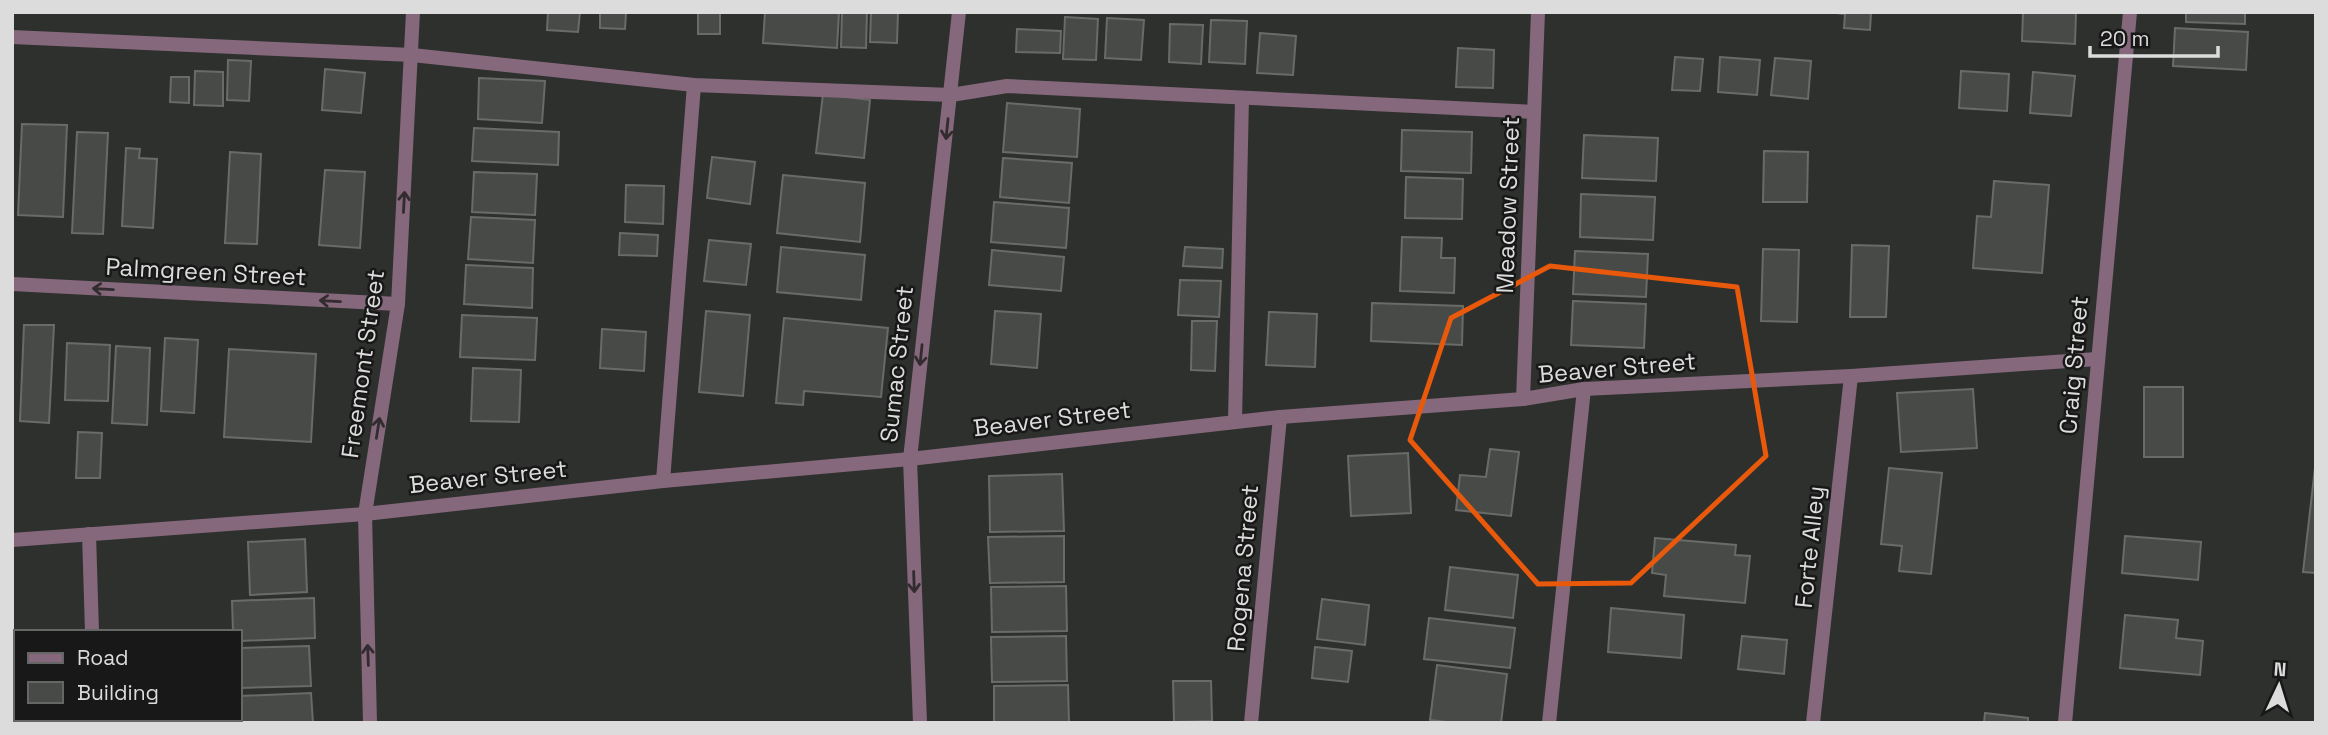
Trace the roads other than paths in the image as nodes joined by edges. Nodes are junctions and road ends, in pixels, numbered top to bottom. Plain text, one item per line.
1 (413, 12) edge
2 (959, 12) edge
3 (1538, 12) edge
4 (2130, 12) edge
5 (12, 37) edge
6 (412, 55) junction
7 (694, 85) junction
8 (951, 95) junction
9 (1242, 98) junction
10 (1534, 112) junction
11 (12, 284) edge
12 (398, 304) junction
13 (2097, 359) junction
14 (1852, 376) junction
15 (1584, 389) junction
16 (1523, 399) junction
17 (1280, 417) junction
18 (1235, 421) junction
19 (909, 459) junction
20 (663, 481) junction
21 (365, 514) junction
22 (89, 534) junction
23 (12, 540) edge
24 (92, 630) edge
25 (370, 723) edge
26 (920, 723) edge
27 (1251, 723) edge
28 (1549, 723) edge
29 (1813, 723) edge
30 (2065, 723) edge

1 - 6 street, Freemont Street
2 - 8 street, Sumac Street
3 - 10 street, Meadow Street
4 - 13 street, Craig Street
5 - 6 street
6 - 7 street
12 -> 6 street, Freemont Street
7 - 8 street
7 - 20 street
8 - 9 street
8 -> 19 street, Sumac Street
9 - 10 street
9 - 18 street
10 - 16 street, Meadow Street
12 -> 11 street, Palmgreen Street
21 -> 12 street, Freemont Street
13 - 14 street, Beaver Street
13 - 30 street, Craig Street
14 - 15 street, Beaver Street
14 - 29 street, Forte Alley
15 - 16 street, Beaver Street
15 - 28 street
16 - 17 street, Beaver Street
17 - 18 street, Beaver Street
17 - 27 street, Rogena Street
18 - 19 street, Beaver Street
19 - 20 street, Beaver Street
19 -> 26 street, Sumac Street
20 - 21 street, Beaver Street
21 - 22 street, Beaver Street
25 -> 21 street, Freemont Street
22 - 23 street, Beaver Street
22 - 24 street

